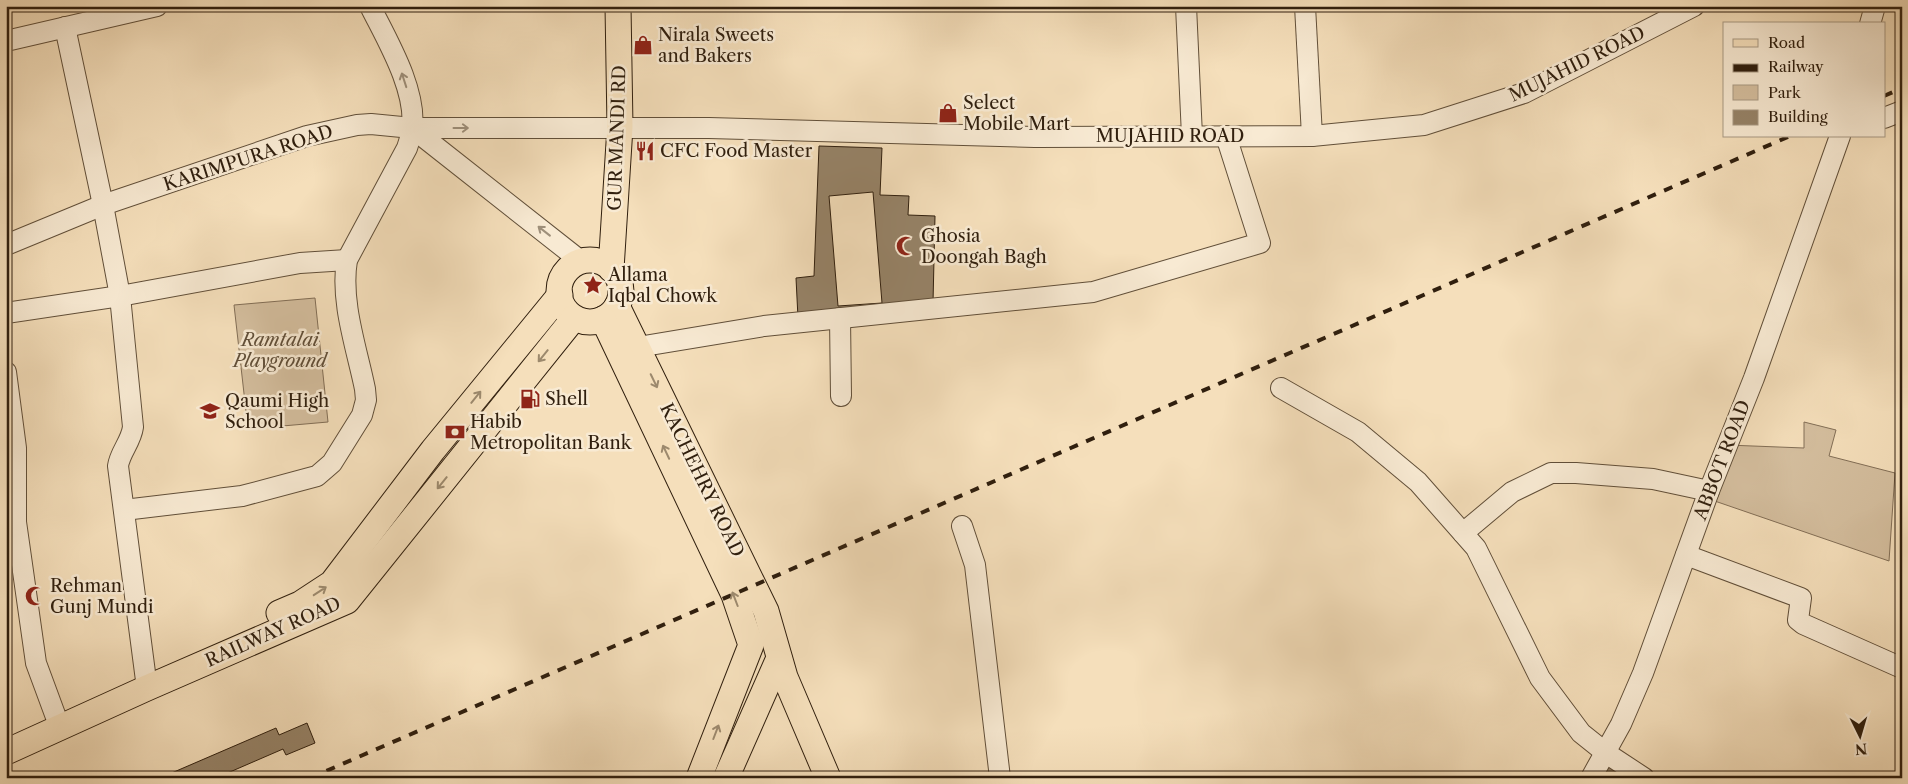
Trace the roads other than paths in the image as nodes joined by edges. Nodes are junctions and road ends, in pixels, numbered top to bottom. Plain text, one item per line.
1 (157, 6) edge
2 (370, 6) edge
3 (618, 6) edge
4 (1186, 6) edge
5 (1305, 6) edge
6 (1694, 6) edge
7 (1875, 6) edge
8 (85, 14) edge
9 (1871, 22) edge
10 (65, 27) junction
11 (6, 41) edge
12 (1902, 111) edge
13 (1886, 117) edge
14 (620, 127) junction
15 (412, 128) junction
16 (1192, 136) junction
17 (1226, 136) junction
18 (1312, 136) junction
19 (1839, 138) edge
20 (103, 205) junction
21 (6, 245) edge
22 (347, 260) junction
23 (582, 262) junction
24 (611, 269) junction
25 (560, 295) junction
26 (120, 296) junction
27 (610, 312) junction
28 (6, 313) edge
29 (574, 318) junction
30 (840, 318) junction
31 (638, 347) junction
32 (6, 372) edge
33 (1281, 388) dead end
34 (841, 396) dead end
35 (1709, 490) junction
36 (124, 510) junction
37 (962, 526) dead end
38 (1463, 533) junction
39 (1686, 555) junction
40 (779, 658) junction
41 (1902, 668) edge
42 (146, 681) junction
43 (57, 722) junction
44 (6, 738) edge
45 (6, 752) edge
46 (1606, 753) junction
47 (699, 778) edge
48 (726, 778) edge
49 (828, 778) edge
50 (1000, 778) edge
51 (1591, 778) edge
52 (1644, 778) edge

1 - 8 street
15 -> 2 street
3 - 14 main road, GUR MANDI RD
4 - 16 street
5 - 18 street
6 - 18 street, MUJAHID ROAD
7 - 9 street
8 - 10 street
10 - 11 street
10 - 20 street
12 - 13 street
15 -> 14 street, KARIMPURA ROAD
14 - 16 street, MUJAHID ROAD
14 - 24 main road, GUR MANDI RD
15 - 20 street, KARIMPURA ROAD
15 - 22 street
23 -> 15 street
16 - 17 street, MUJAHID ROAD
17 - 18 street, MUJAHID ROAD
17 - 30 street
19 - 35 street, ABBOT ROAD
20 - 21 street, KARIMPURA ROAD
20 - 26 street
22 - 26 street
22 - 36 street
23 - 24 main road
23 - 25 main road
24 - 27 main road
25 - 29 main road
42 -> 25 main road
26 - 28 street
26 - 36 street
27 - 29 main road
27 - 31 main road, KACHEHRY ROAD
47 -> 27 main road, KACHEHRY ROAD
29 -> 42 main road, RAILWAY ROAD
30 - 31 street
30 - 34 street
31 -> 40 main road, KACHEHRY ROAD
32 - 43 street
33 - 38 street
35 - 38 street
35 - 39 street, ABBOT ROAD
36 - 42 street
37 - 50 street
38 - 46 street
39 - 41 street
39 - 46 street, ABBOT ROAD
40 - 48 main road
40 - 49 main road, KACHEHRY ROAD
42 - 43 main road, RAILWAY ROAD
43 - 44 main road
43 - 45 main road, RAILWAY ROAD
46 - 51 street, ABBOT ROAD
46 - 52 street

